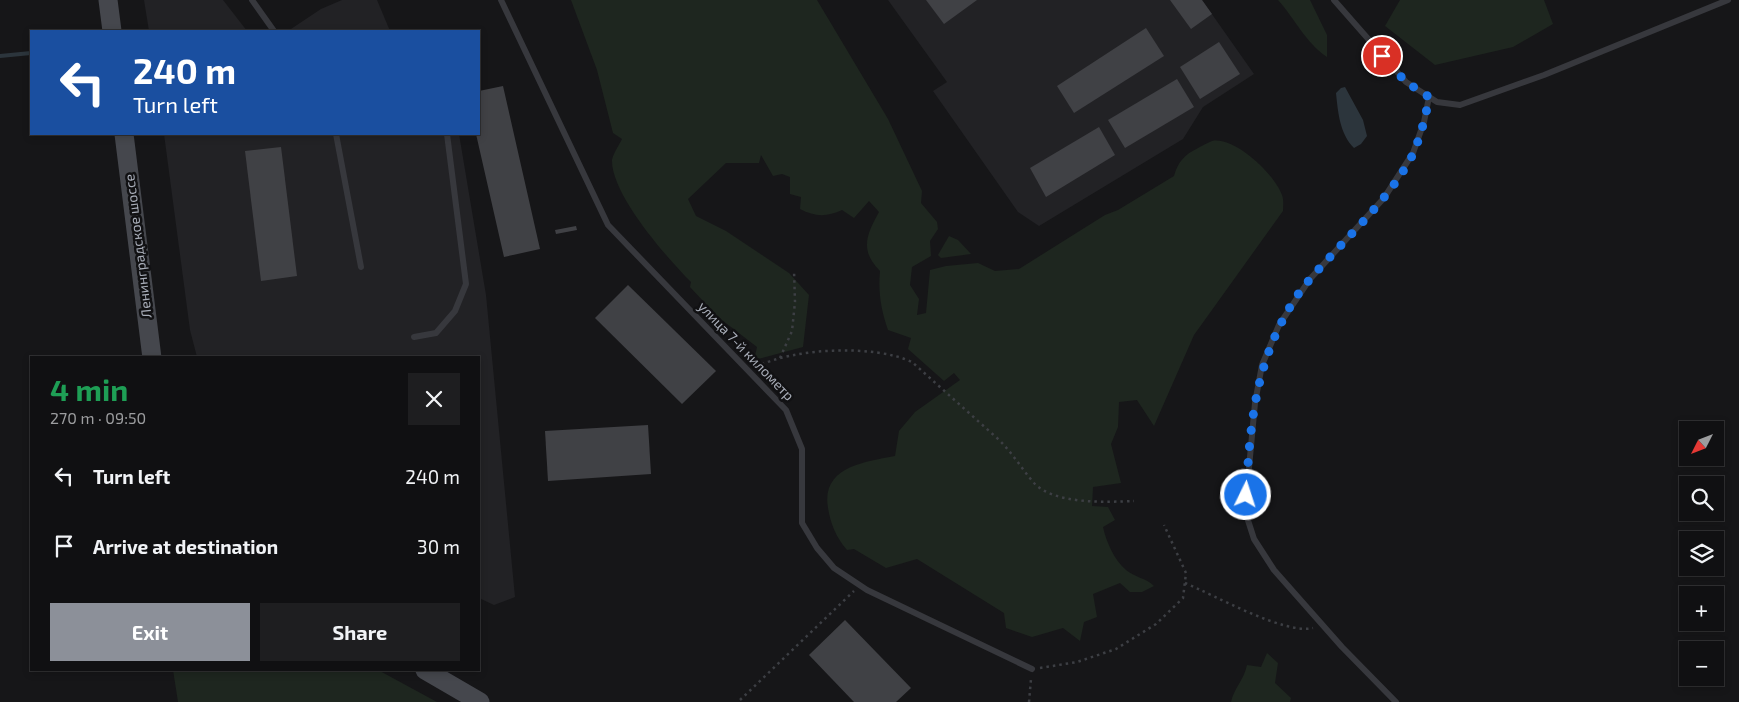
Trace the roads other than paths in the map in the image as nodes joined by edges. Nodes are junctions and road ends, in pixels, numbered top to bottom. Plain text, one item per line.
1 (108, 0) edge
2 (252, 0) edge
3 (501, 0) edge
4 (1334, 0) edge
5 (1728, 0) edge
6 (112, 30) edge
7 (273, 30) edge
8 (1429, 97) junction
9 (124, 135) edge
10 (336, 135) edge
11 (447, 135) edge
12 (361, 267) dead end
13 (414, 337) dead end
14 (152, 356) edge
15 (1032, 669) road end
16 (428, 671) edge
17 (480, 702) edge
18 (1396, 702) edge

1 - 6 main road
2 - 7 lane
3 - 15 lane, улица 7-й километр
4 - 8 lane
5 - 8 lane
8 - 18 lane
9 - 14 main road, Ленинградское шоссе
10 - 12 lane
11 - 13 lane
16 - 17 main road

